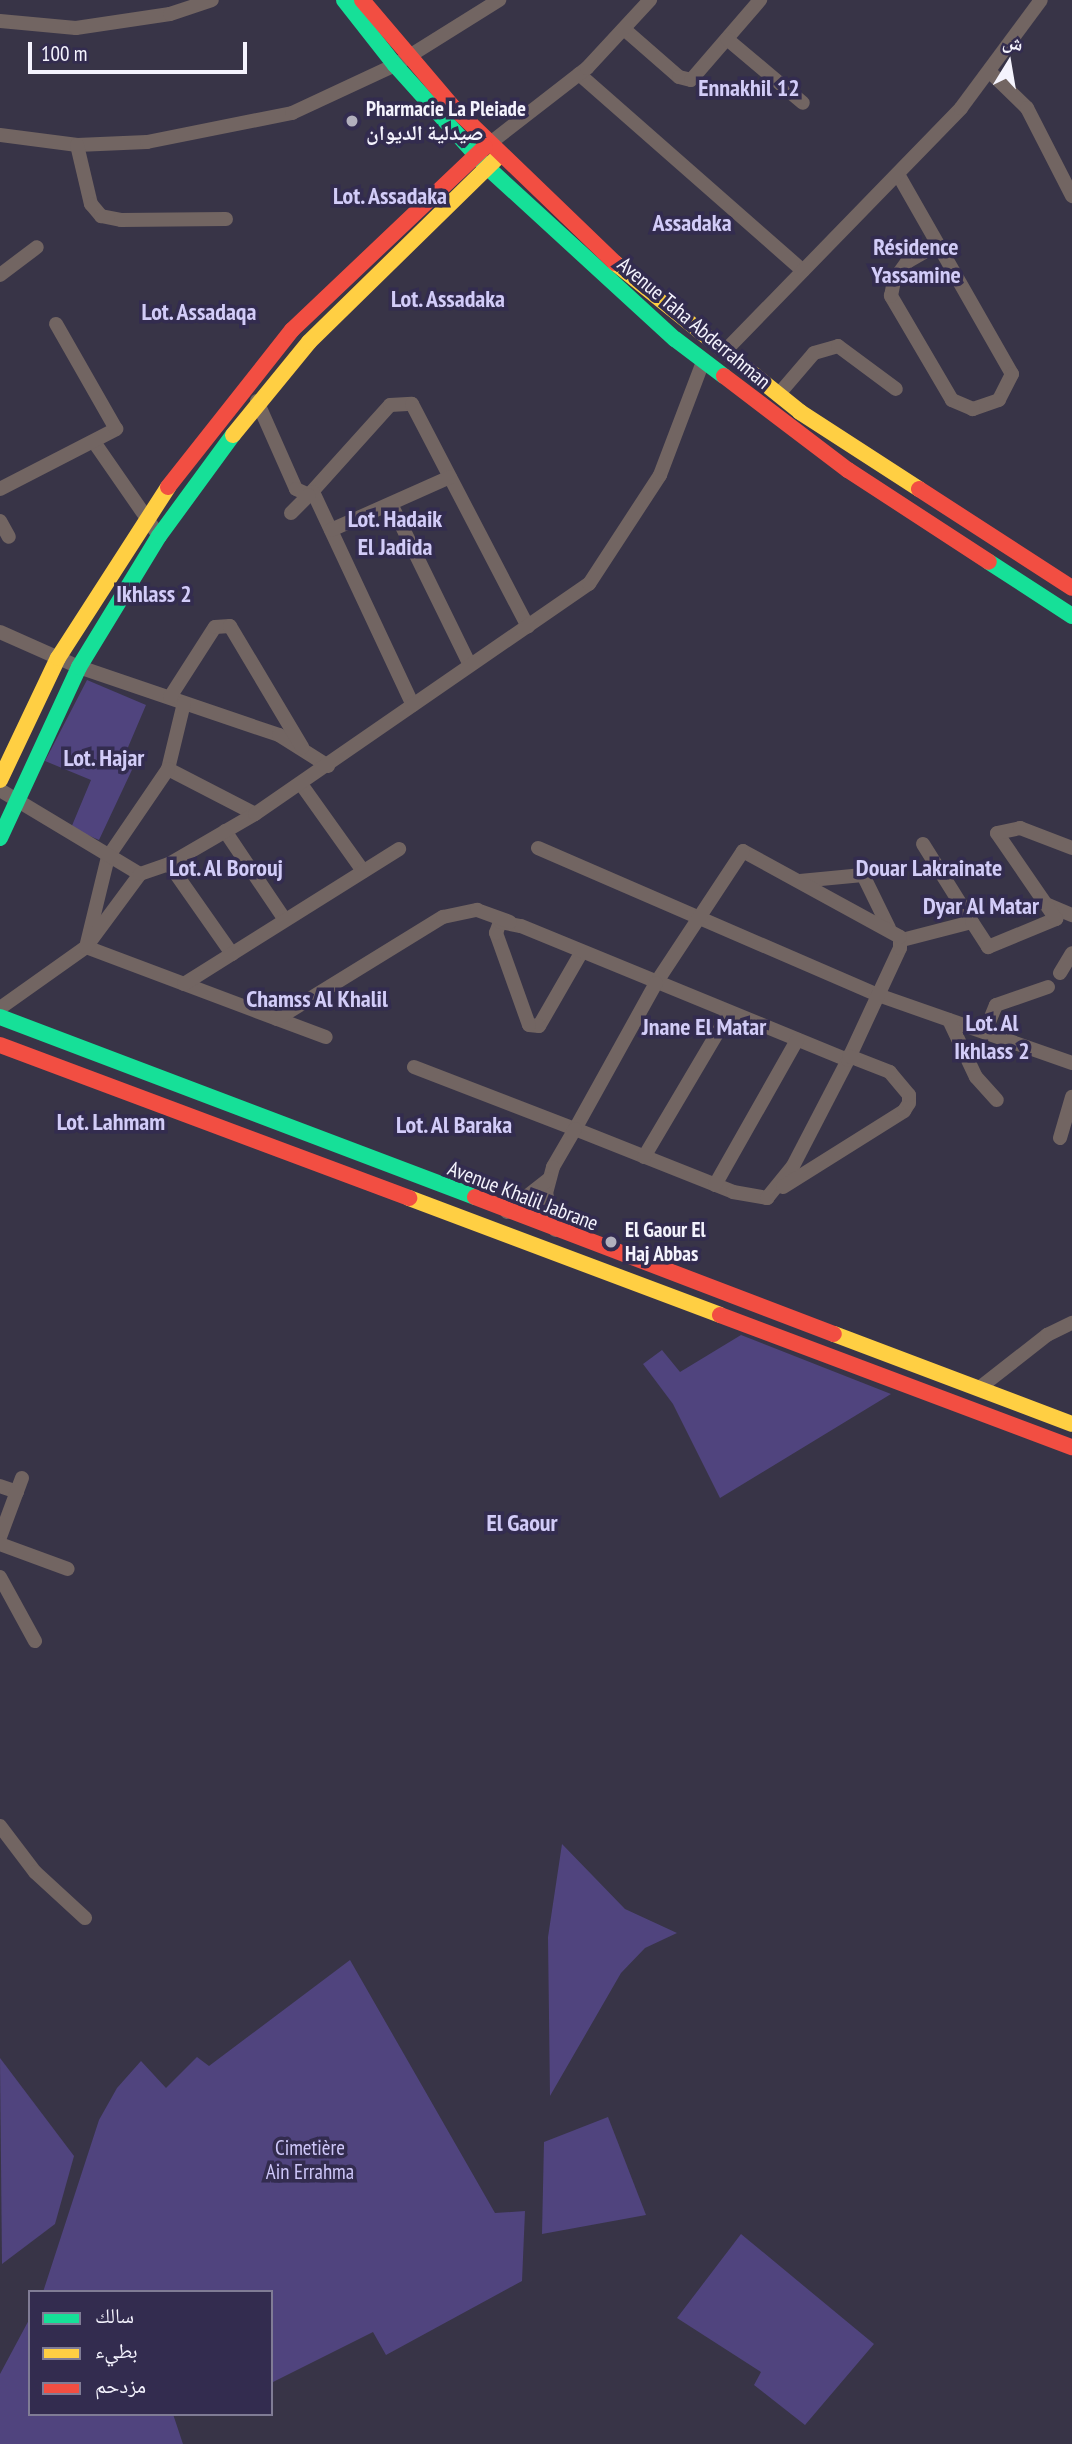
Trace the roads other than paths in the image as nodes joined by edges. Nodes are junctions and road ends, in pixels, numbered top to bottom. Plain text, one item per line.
1 (212, 0) edge
2 (344, 0) edge
3 (362, 0) edge
4 (499, 0) edge
5 (650, 0) edge
6 (760, 0) edge
7 (1041, 0) edge
8 (0, 21) edge
9 (624, 29) junction
10 (727, 39) junction
11 (402, 61) junction
12 (991, 73) junction
13 (579, 74) junction
14 (803, 103) dead end
15 (0, 135) edge
16 (77, 145) junction
17 (488, 155) junction
18 (899, 176) junction
19 (1072, 196) edge
20 (226, 219) dead end
21 (936, 245) junction
22 (37, 247) dead end
23 (803, 271) junction
24 (0, 275) edge
25 (56, 324) dead end
26 (690, 324) junction
27 (675, 339) junction
28 (724, 352) junction
29 (703, 362) junction
30 (896, 389) dead end
31 (778, 395) junction
32 (257, 401) junction
33 (94, 442) junction
34 (450, 477) junction
35 (0, 489) edge
36 (311, 493) junction
37 (391, 504) junction
38 (291, 513) dead end
39 (145, 519) junction
40 (0, 521) edge
41 (331, 530) junction
42 (159, 536) junction
43 (9, 537) dead end
44 (1072, 588) edge
45 (1072, 616) edge
46 (528, 626) junction
47 (0, 632) edge
48 (58, 658) junction
49 (470, 665) junction
50 (79, 667) junction
51 (177, 700) junction
52 (414, 705) junction
53 (302, 747) junction
54 (328, 766) junction
55 (168, 769) junction
56 (0, 780) edge
57 (301, 783) junction
58 (0, 789) edge
59 (16, 801) junction
60 (256, 814) junction
61 (225, 831) junction
62 (0, 838) edge
63 (923, 844) dead end
64 (538, 848) dead end
65 (1072, 848) edge
66 (399, 849) dead end
67 (108, 857) junction
68 (169, 864) junction
69 (363, 871) junction
70 (140, 874) junction
71 (800, 881) junction
72 (1046, 904) junction
73 (697, 915) junction
74 (1072, 915) edge
75 (285, 920) junction
76 (510, 922) junction
77 (972, 922) junction
78 (889, 928) junction
79 (902, 940) junction
80 (86, 947) junction
81 (581, 953) junction
82 (1072, 953) edge
83 (232, 954) junction
84 (1060, 973) dead end
85 (656, 982) junction
86 (184, 984) junction
87 (1048, 988) dead end
88 (878, 995) junction
89 (0, 1008) edge
90 (729, 1013) junction
91 (0, 1017) edge
92 (278, 1019) junction
93 (948, 1020) junction
94 (985, 1032) junction
95 (326, 1037) dead end
96 (797, 1040) junction
97 (0, 1045) edge
98 (848, 1058) junction
99 (1072, 1063) edge
100 (414, 1068) dead end
101 (1072, 1097) edge
102 (997, 1100) dead end
103 (575, 1129) junction
104 (1060, 1138) dead end
105 (644, 1157) junction
106 (548, 1179) junction
107 (715, 1185) junction
108 (776, 1191) junction
109 (507, 1212) junction
110 (556, 1231) junction
111 (1072, 1323) edge
112 (960, 1382) junction
113 (978, 1389) junction
114 (949, 1401) junction
115 (1072, 1424) edge
116 (1072, 1447) edge
117 (0, 1486) edge
118 (0, 1537) edge
119 (0, 1544) edge
120 (68, 1569) dead end
121 (0, 1577) edge
122 (35, 1641) dead end
123 (0, 1826) edge
124 (85, 1918) dead end

1 - 8 street
2 - 11 street, Avenue Taha Abderrahman
3 - 11 street, Avenue Taha Abderrahman
4 - 11 street
5 - 9 street
6 - 10 street
7 - 12 street
9 - 10 street
9 - 13 street
10 - 14 street
11 - 16 street
11 - 17 street, Avenue Taha Abderrahman
12 - 18 street
12 - 19 street
13 - 17 street
13 - 23 street
15 - 16 street
16 - 20 street
17 - 26 street, Avenue Taha Abderrahman
17 - 27 street, Avenue Taha Abderrahman
17 - 32 street
17 - 39 street
18 - 21 street
18 - 23 street
21 - 21 street
22 - 24 street
23 - 28 street
25 - 33 street
26 - 27 street
26 - 28 street, Avenue Taha Abderrahman
27 - 29 street, Avenue Taha Abderrahman
28 - 31 street, Avenue Taha Abderrahman
29 - 45 street, Avenue Taha Abderrahman
29 - 46 street
30 - 31 street
31 - 44 street, Avenue Taha Abderrahman
32 - 36 street
32 - 42 street
33 - 35 street
33 - 39 street
34 - 36 street
34 - 37 street
34 - 46 street
36 - 38 street
36 - 41 street
37 - 41 street
37 - 49 street
39 - 42 street
39 - 48 street
40 - 43 street
41 - 52 street
42 - 50 street
46 - 49 street
47 - 48 street
48 - 50 street
48 - 56 street
49 - 52 street
50 - 51 street
50 - 59 street
51 - 53 street
51 - 53 street
51 - 55 street
52 - 54 street
53 - 54 street
54 - 57 street
55 - 60 street
55 - 67 street
57 - 60 street
57 - 69 street
58 - 59 street
59 - 62 street
59 - 67 street
60 - 61 street
61 - 68 street
61 - 75 street
63 - 77 street
64 - 73 street
65 - 72 street
66 - 69 street
67 - 70 street
67 - 80 street
68 - 70 street
68 - 83 street
69 - 75 street
70 - 80 street
71 - 73 street
71 - 78 street
71 - 78 street
72 - 74 street
72 - 77 street
73 - 85 street
73 - 88 street
75 - 83 street
76 - 81 street
76 - 81 street
76 - 92 street
77 - 79 street
78 - 79 street
79 - 88 street
80 - 86 street
80 - 89 street
81 - 85 street
82 - 84 street
83 - 86 street
85 - 90 street
85 - 103 street
86 - 92 street
87 - 94 street
88 - 93 street
88 - 98 street
90 - 96 street
90 - 105 street
91 - 109 street, Avenue Khalil Jabrane
92 - 95 street
93 - 94 street
93 - 102 street
94 - 99 street
96 - 98 street
96 - 107 street
97 - 114 street, Avenue Khalil Jabrane
98 - 108 street
98 - 108 street
100 - 103 street
101 - 104 street
103 - 105 street
103 - 106 street
105 - 107 street
106 - 109 street
106 - 110 street
107 - 108 street
109 - 110 street, Avenue Khalil Jabrane
110 - 112 street, Avenue Khalil Jabrane
111 - 113 street
112 - 113 street, Avenue Khalil Jabrane
112 - 114 street
113 - 115 street, Avenue Khalil Jabrane
114 - 116 street, Avenue Khalil Jabrane
117 - 118 street
119 - 120 street
121 - 122 street
123 - 124 street

